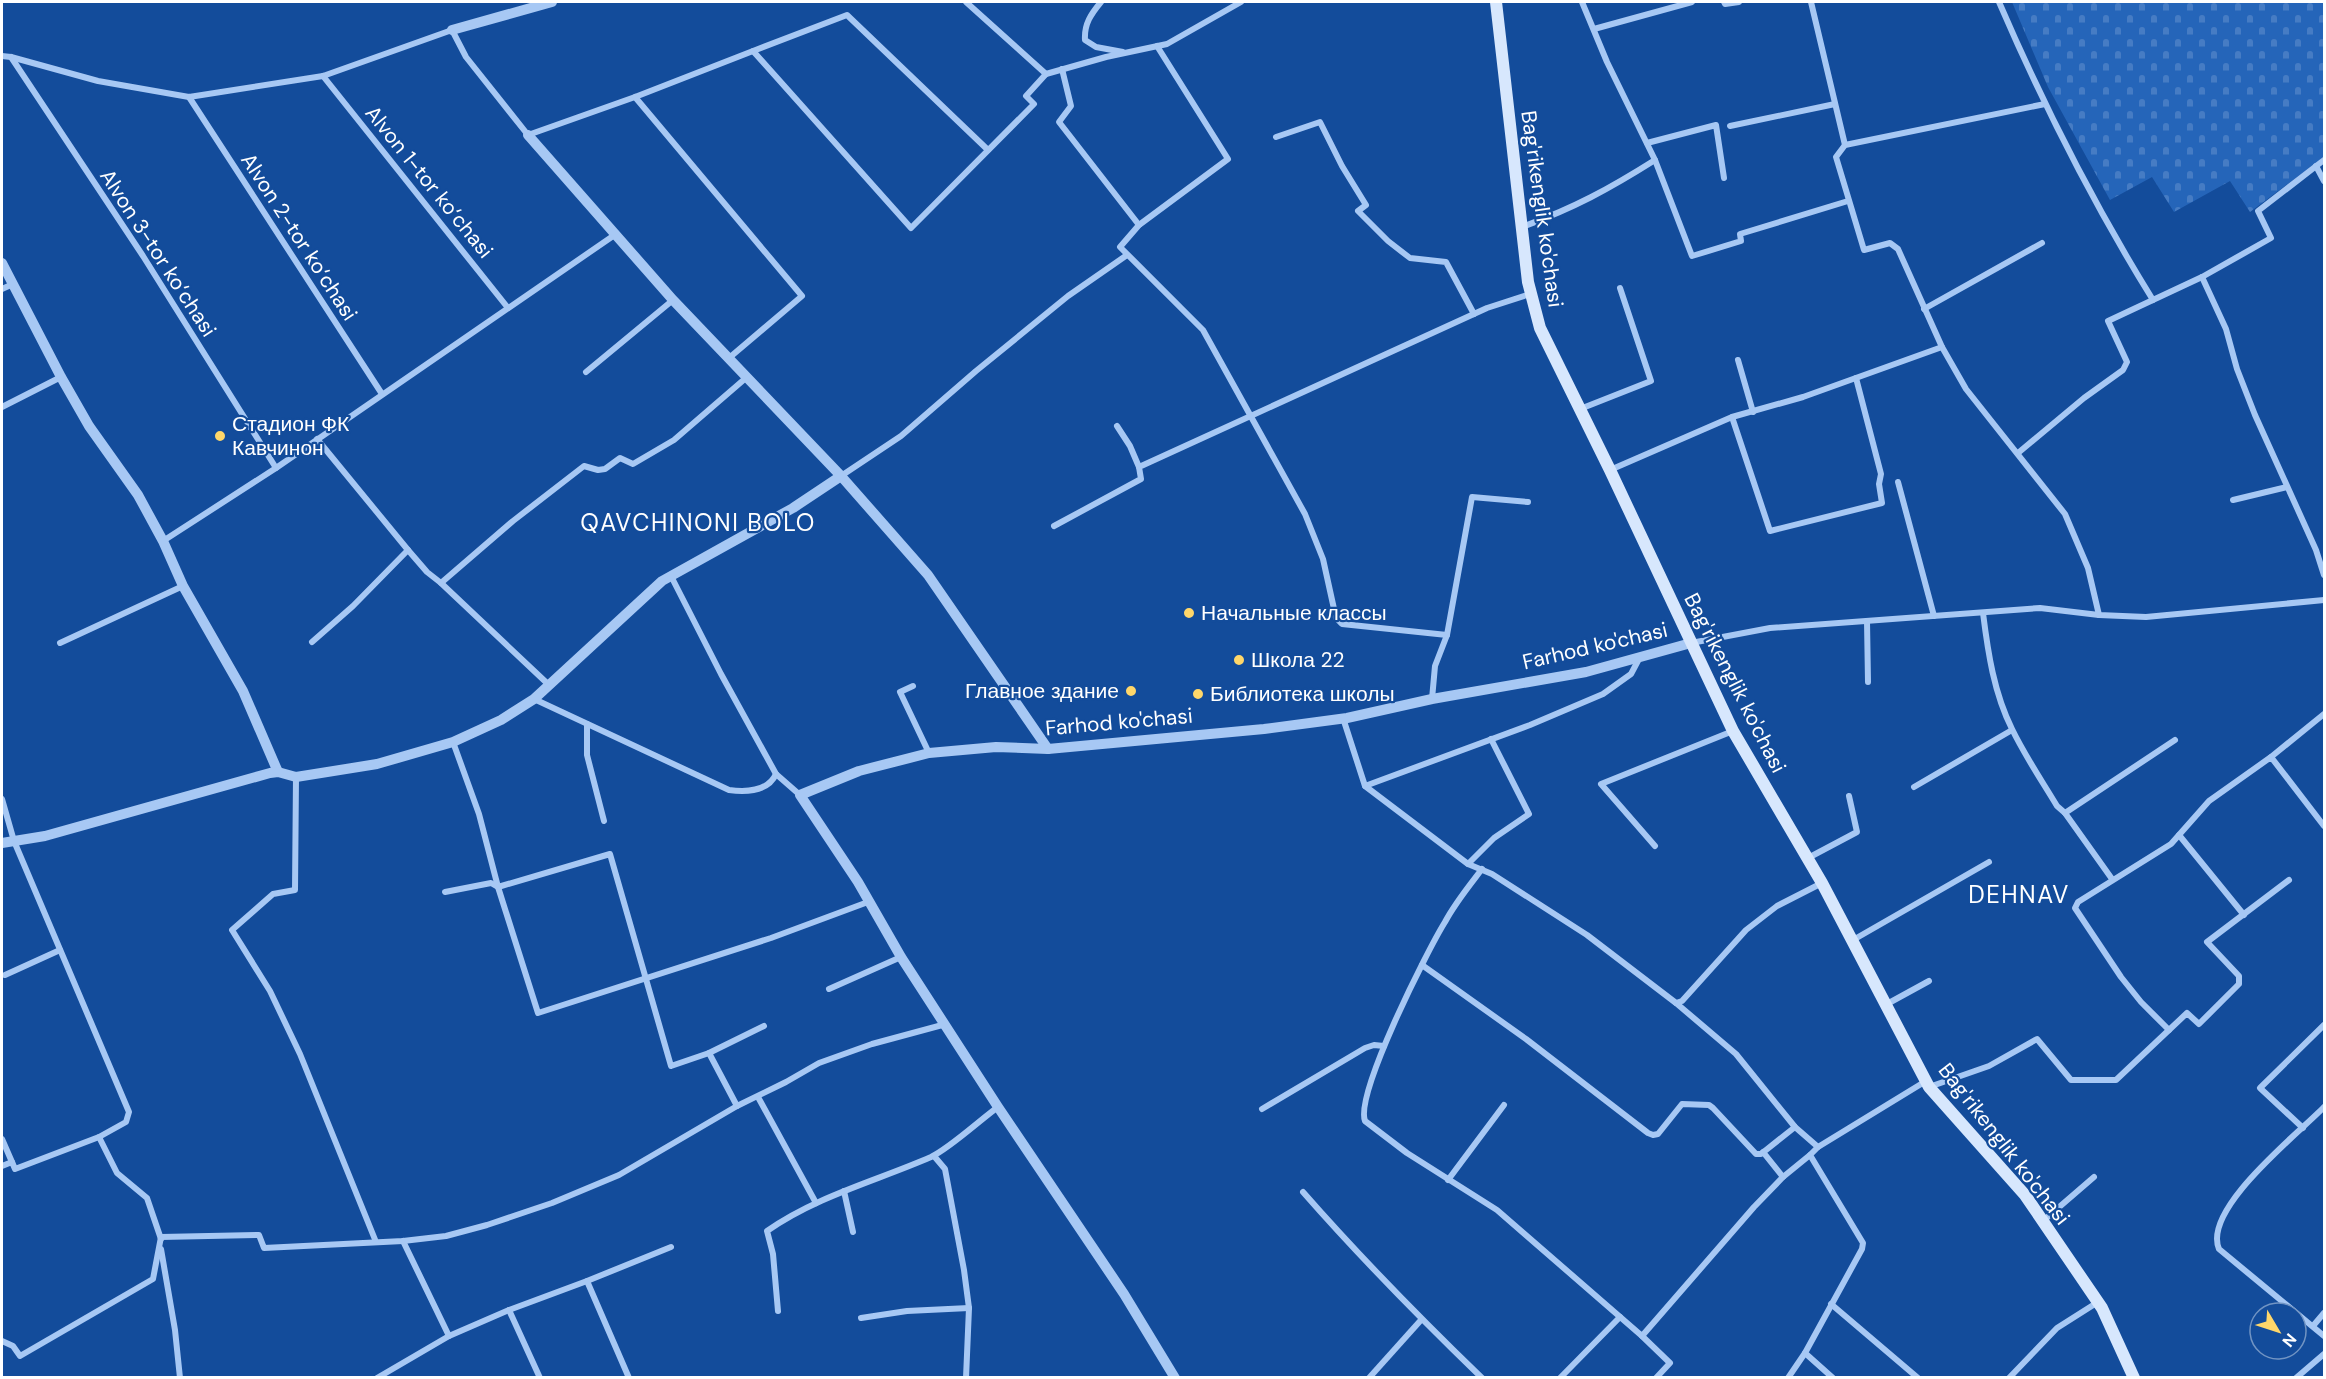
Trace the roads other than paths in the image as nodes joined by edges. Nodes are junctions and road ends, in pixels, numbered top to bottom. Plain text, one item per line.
1 (552, 2) edge
2 (966, 2) edge
3 (1101, 2) edge
4 (1241, 2) edge
5 (1496, 2) edge
6 (1582, 2) edge
7 (1692, 2) edge
8 (1724, 2) edge
9 (1739, 2) edge
10 (1811, 2) edge
11 (1999, 2) edge
12 (531, 4) edge
13 (1594, 29) junction
14 (452, 30) junction
15 (1157, 46) junction
16 (753, 51) junction
17 (1126, 53) junction
18 (2, 56) edge
19 (11, 57) junction
20 (1062, 69) junction
21 (1046, 74) junction
22 (323, 76) junction
23 (189, 97) junction
24 (635, 97) junction
25 (1835, 104) junction
26 (2045, 104) junction
27 (1730, 126) dead end
28 (528, 135) junction
29 (1276, 137) dead end
30 (1647, 143) junction
31 (1845, 145) junction
32 (988, 150) junction
33 (1655, 160) junction
34 (2325, 160) edge
35 (2316, 166) junction
36 (1724, 178) dead end
37 (2325, 182) edge
38 (1848, 201) junction
39 (1139, 225) junction
40 (1522, 227) junction
41 (616, 234) junction
42 (2042, 243) dead end
43 (1127, 255) junction
44 (2, 263) edge
45 (2202, 277) junction
46 (13, 284) junction
47 (1620, 288) dead end
48 (2, 289) edge
49 (1530, 294) junction
50 (673, 300) junction
51 (2153, 300) junction
52 (508, 308) junction
53 (1924, 309) junction
54 (1474, 314) junction
55 (1942, 347) junction
56 (729, 358) junction
57 (1738, 360) dead end
58 (586, 372) dead end
59 (61, 377) junction
60 (747, 377) junction
61 (1856, 378) junction
62 (381, 394) junction
63 (2, 407) edge
64 (1580, 409) junction
65 (1753, 412) junction
66 (1251, 416) junction
67 (1732, 417) junction
68 (1117, 426) dead end
69 (317, 439) junction
70 (2018, 453) junction
71 (1139, 467) junction
72 (276, 468) junction
73 (1610, 470) junction
74 (841, 476) junction
75 (1898, 482) dead end
76 (2287, 487) junction
77 (2233, 500) dead end
78 (1528, 502) dead end
79 (1054, 526) dead end
80 (163, 541) junction
81 (408, 550) junction
82 (2325, 575) edge
83 (672, 576) junction
84 (441, 583) junction
85 (183, 586) junction
86 (2325, 600) edge
87 (1983, 613) junction
88 (2099, 615) junction
89 (1934, 616) junction
90 (1867, 621) junction
91 (1447, 635) junction
92 (312, 642) dead end
93 (60, 643) dead end
94 (1691, 643) junction
95 (1640, 657) junction
96 (1868, 682) dead end
97 (549, 685) junction
98 (913, 686) dead end
99 (534, 699) junction
100 (1432, 699) junction
101 (2325, 714) edge
102 (1342, 718) junction
103 (586, 724) junction
104 (2012, 730) junction
105 (1733, 731) junction
106 (1491, 739) junction
107 (2175, 740) dead end
108 (453, 742) junction
109 (1048, 749) junction
110 (929, 753) junction
111 (2271, 757) junction
112 (278, 772) junction
113 (776, 774) junction
114 (296, 777) junction
115 (1365, 786) junction
116 (1914, 787) dead end
117 (800, 795) junction
118 (1849, 796) dead end
119 (2, 799) edge
120 (2065, 813) junction
121 (604, 821) dead end
122 (2325, 826) edge
123 (2179, 835) junction
124 (14, 841) junction
125 (2, 843) edge
126 (1655, 846) dead end
127 (1807, 859) junction
128 (1989, 862) dead end
129 (1468, 864) junction
130 (1482, 869) junction
131 (2112, 879) junction
132 (2289, 880) dead end
133 (1822, 883) junction
134 (498, 888) junction
135 (445, 892) dead end
136 (868, 902) junction
137 (2244, 915) junction
138 (1852, 940) junction
139 (60, 950) junction
140 (901, 957) junction
141 (1422, 965) junction
142 (5, 975) dead end
143 (645, 978) junction
144 (1929, 981) dead end
145 (829, 989) dead end
146 (1676, 1003) junction
147 (1887, 1004) junction
148 (946, 1024) junction
149 (2325, 1025) edge
150 (764, 1026) dead end
151 (2169, 1030) junction
152 (1384, 1046) junction
153 (709, 1053) junction
154 (1928, 1084) junction
155 (758, 1097) junction
156 (1504, 1105) dead end
157 (737, 1106) junction
158 (998, 1107) junction
159 (2325, 1107) edge
160 (1262, 1109) dead end
161 (1796, 1127) junction
162 (2303, 1128) junction
163 (99, 1137) junction
164 (2, 1139) edge
165 (1818, 1147) junction
166 (1763, 1152) junction
167 (1810, 1155) junction
168 (934, 1156) junction
169 (12, 1162) junction
170 (2, 1166) edge
171 (1784, 1176) junction
172 (2094, 1177) dead end
173 (1448, 1180) junction
174 (844, 1191) junction
175 (1303, 1191) dead end
176 (816, 1203) junction
177 (2043, 1221) junction
178 (853, 1232) dead end
179 (161, 1237) junction
180 (403, 1241) junction
181 (376, 1242) junction
182 (671, 1247) dead end
183 (587, 1281) junction
184 (2098, 1302) junction
185 (1831, 1304) junction
186 (969, 1308) junction
187 (509, 1310) junction
188 (778, 1311) dead end
189 (2325, 1313) edge
190 (1620, 1317) junction
191 (861, 1318) dead end
192 (1421, 1320) junction
193 (2313, 1326) junction
194 (449, 1336) junction
195 (1641, 1336) junction
196 (2325, 1336) edge
197 (2, 1341) edge
198 (1805, 1353) junction
199 (2325, 1354) edge
200 (180, 1377) edge
201 (377, 1377) edge
202 (540, 1377) edge
203 (629, 1377) edge
204 (966, 1377) edge
205 (1175, 1377) edge
206 (1369, 1377) edge
207 (1482, 1377) edge
208 (1560, 1377) edge
209 (1656, 1377) edge
210 (1788, 1377) edge
211 (1833, 1377) edge
212 (1918, 1377) edge
213 (2009, 1377) edge
214 (2134, 1377) edge
215 (2296, 1377) edge

1 - 12 street
2 - 21 street
3 - 17 street
4 - 15 street
5 - 40 main road, Bag'rikenglik ko'chasi
6 - 13 street
7 - 13 street
8 - 9 street
10 - 25 street
11 - 26 street
12 - 14 street
13 - 30 street
14 - 22 street
14 - 28 street
15 - 17 street
15 - 39 street
16 - 24 street
16 - 32 street
16 - 32 street
17 - 20 street
18 - 19 street
19 - 23 street
19 - 72 street, Alvon 3-tor ko‘chasi
20 - 21 street
20 - 39 street
21 - 32 street
22 - 23 street
22 - 52 street, Alvon 1-tor ko‘chasi
23 - 62 street, Alvon 2-tor ko‘chasi
24 - 28 street
24 - 56 street
25 - 27 street
25 - 31 street
26 - 31 street
26 - 51 street
28 - 41 street
29 - 54 street
30 - 33 street
30 - 36 street
31 - 38 street
33 - 38 street
33 - 40 street
34 - 35 street
35 - 37 street
35 - 45 street
38 - 53 street
39 - 43 street
40 - 49 main road, Bag'rikenglik ko'chasi
41 - 50 street
41 - 52 street
42 - 53 street
43 - 66 street
43 - 74 street
44 - 46 street
45 - 51 street
45 - 76 street
46 - 48 street
46 - 59 street
47 - 64 street
49 - 54 street
49 - 64 main road, Bag'rikenglik ko'chasi
50 - 56 street
50 - 58 street
51 - 70 street
52 - 62 street
53 - 55 street
54 - 66 street
55 - 61 street
55 - 70 street
56 - 60 street
57 - 65 street
59 - 63 street
59 - 80 street
60 - 74 street
60 - 84 street
61 - 65 street
61 - 67 street
62 - 69 street
64 - 73 main road, Bag'rikenglik ko'chasi
65 - 67 street
66 - 71 street
66 - 91 street
67 - 73 street
68 - 71 street
69 - 72 street
69 - 81 street
70 - 88 street
71 - 79 street
72 - 80 street
73 - 94 main road, Bag'rikenglik ko'chasi
74 - 83 street
74 - 109 street
75 - 89 street
76 - 77 street
76 - 82 street
78 - 91 street
80 - 85 street
81 - 84 street
81 - 92 street
83 - 97 street
83 - 113 street
84 - 97 street
85 - 93 street
85 - 112 street
86 - 88 street
87 - 88 street
87 - 89 street
87 - 104 street
89 - 90 street
90 - 94 street
90 - 96 street
91 - 100 street
94 - 95 street, Farhod ko'chasi
94 - 105 main road, Bag'rikenglik ko'chasi
95 - 100 street, Farhod ko'chasi
95 - 106 street
97 - 99 street
98 - 110 street
99 - 103 street
99 - 108 street
100 - 102 street, Farhod ko'chasi
101 - 111 street
102 - 109 street, Farhod ko'chasi
102 - 115 street
103 - 113 street
103 - 121 street
104 - 116 street
104 - 120 street
105 - 126 street
105 - 127 main road, Bag'rikenglik ko'chasi
106 - 115 street
106 - 129 street
107 - 120 street
108 - 114 street
108 - 134 street
109 - 110 street, Farhod ko'chasi
110 - 117 street, Farhod ko'chasi
111 - 122 street
111 - 123 street
112 - 114 street
112 - 124 street
113 - 117 street
114 - 181 street
115 - 129 street
117 - 136 street
118 - 127 street
119 - 124 street
120 - 131 street
123 - 131 street
123 - 137 street
124 - 125 street
124 - 139 street
127 - 133 main road, Bag'rikenglik ko'chasi
128 - 138 street
129 - 130 street
130 - 141 street
130 - 146 street
131 - 151 street
132 - 137 street
133 - 138 main road, Bag'rikenglik ko'chasi
133 - 146 street
134 - 135 street
134 - 143 street
134 - 143 street
136 - 140 street
136 - 143 street
137 - 151 street
138 - 147 main road, Bag'rikenglik ko'chasi
139 - 142 street
139 - 163 street
140 - 145 street
140 - 148 street
141 - 152 street
141 - 166 street
143 - 153 street
144 - 147 street
146 - 161 street
147 - 154 main road, Bag'rikenglik ko'chasi
148 - 155 street
148 - 158 street
149 - 162 street
150 - 153 street
151 - 154 street
152 - 160 street
152 - 173 street
153 - 157 street
154 - 165 street
154 - 177 main road, Bag'rikenglik ko'chasi
155 - 157 street
155 - 176 street
156 - 173 street
157 - 180 street
158 - 168 street
158 - 205 street
159 - 162 street
161 - 165 street
161 - 166 street
162 - 193 street
163 - 169 street
163 - 179 street
164 - 169 street
165 - 167 street
166 - 171 street
167 - 171 street
167 - 185 street
168 - 174 street
168 - 186 street
169 - 170 street
171 - 195 street
172 - 177 street
173 - 190 street
174 - 176 street
174 - 178 street
175 - 192 street
176 - 188 street
177 - 184 main road, Bag'rikenglik ko'chasi
179 - 181 street
179 - 197 street
179 - 200 street
180 - 181 street
180 - 194 street
182 - 183 street
183 - 187 street
183 - 203 street
184 - 213 street
184 - 214 main road, Bag'rikenglik ko'chasi
185 - 198 street
185 - 212 street
186 - 191 street
186 - 204 street
187 - 194 street
187 - 202 street
189 - 193 street
190 - 195 street
190 - 208 street
192 - 206 street
192 - 207 street
193 - 196 street
194 - 201 street
195 - 209 street
198 - 210 street
198 - 211 street
199 - 215 street

